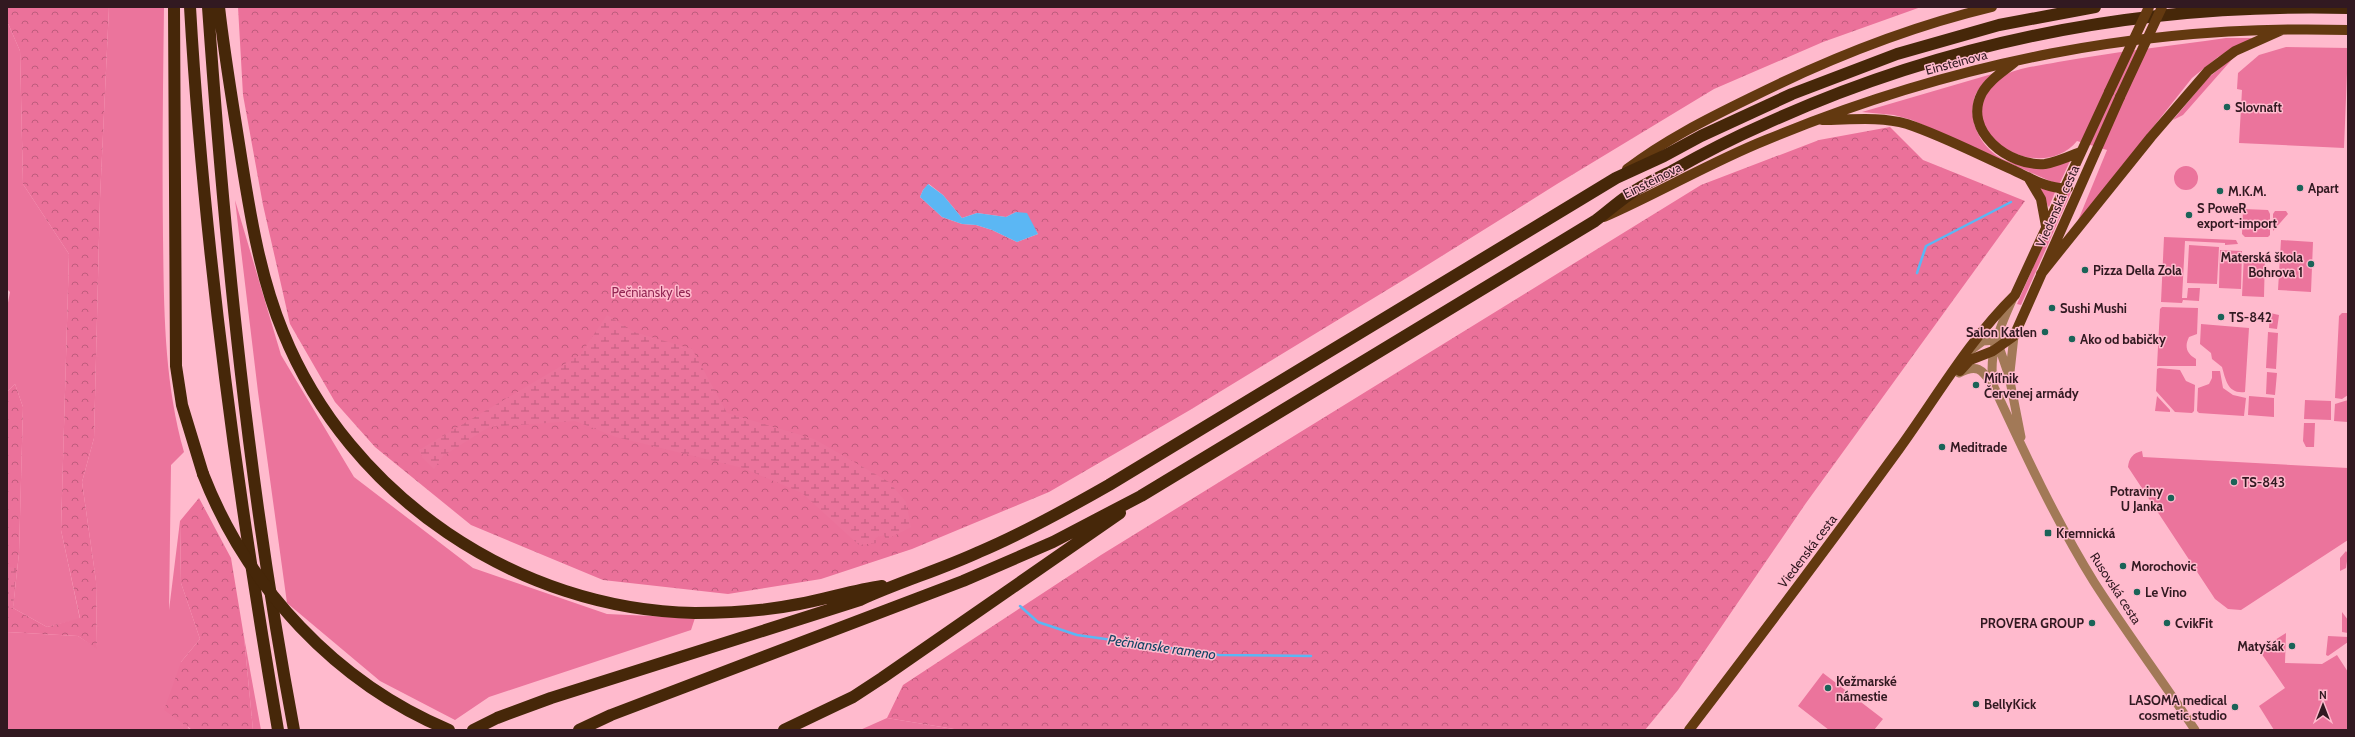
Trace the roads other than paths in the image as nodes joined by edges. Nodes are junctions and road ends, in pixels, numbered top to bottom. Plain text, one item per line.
1 (174, 7) edge
2 (190, 7) edge
3 (208, 7) edge
4 (219, 7) edge
5 (1992, 7) edge
6 (2095, 7) edge
7 (2149, 7) edge
8 (2162, 7) edge
9 (2348, 8) edge
10 (2287, 28) junction
11 (2348, 30) edge
12 (2019, 59) junction
13 (1814, 120) junction
14 (2080, 152) junction
15 (2028, 177) junction
16 (1616, 178) junction
17 (2083, 179) junction
18 (2063, 188) junction
19 (1595, 221) junction
20 (2046, 226) junction
21 (2041, 274) junction
22 (2015, 295) junction
23 (2014, 336) junction
24 (1996, 346) junction
25 (1962, 358) junction
26 (1959, 372) junction
27 (2009, 376) junction
28 (1944, 386) junction
29 (1994, 387) junction
30 (2024, 454) junction
31 (1141, 496) junction
32 (893, 585) junction
33 (278, 730) edge
34 (294, 730) edge
35 (449, 730) edge
36 (473, 730) edge
37 (579, 730) edge
38 (784, 730) edge
39 (1689, 730) edge
40 (2194, 730) edge

1 - 35 highway, bridge
2 - 33 highway
3 - 34 highway
4 - 32 highway
5 - 16 main road, Einsteinova
6 - 16 highway
7 - 14 main road, Viedenská cesta, bridge
8 - 17 main road, Viedenská cesta, bridge
9 - 19 highway
10 - 11 main road, Einsteinova
10 - 12 main road, Einsteinova
10 - 21 main road
12 - 13 main road, Einsteinova
12 - 14 main road
13 - 15 main road
13 - 19 main road, Einsteinova
14 - 18 main road, Viedenská cesta
15 - 18 main road
15 - 20 main road
16 - 32 highway
17 - 18 main road
17 - 21 main road, Viedenská cesta
18 - 20 main road, Viedenská cesta
19 - 31 highway
20 - 22 main road, Viedenská cesta
21 - 23 main road, Viedenská cesta
22 - 24 street, Rusovská cesta
22 - 25 main road, Viedenská cesta
23 - 24 main road, Viedenská cesta
23 - 27 street, Rusovská cesta
24 - 25 street
24 - 26 main road, Viedenská cesta
24 - 27 street, Rusovská cesta
24 - 29 street, Rusovská cesta
25 - 28 main road, Viedenská cesta
26 - 28 main road, Viedenská cesta
26 - 29 street, Rusovská cesta
27 - 30 street, Rusovská cesta
28 - 39 main road, Viedenská cesta
29 - 30 street, Rusovská cesta
30 - 40 street, Rusovská cesta
31 - 37 highway
31 - 38 highway
32 - 36 highway

